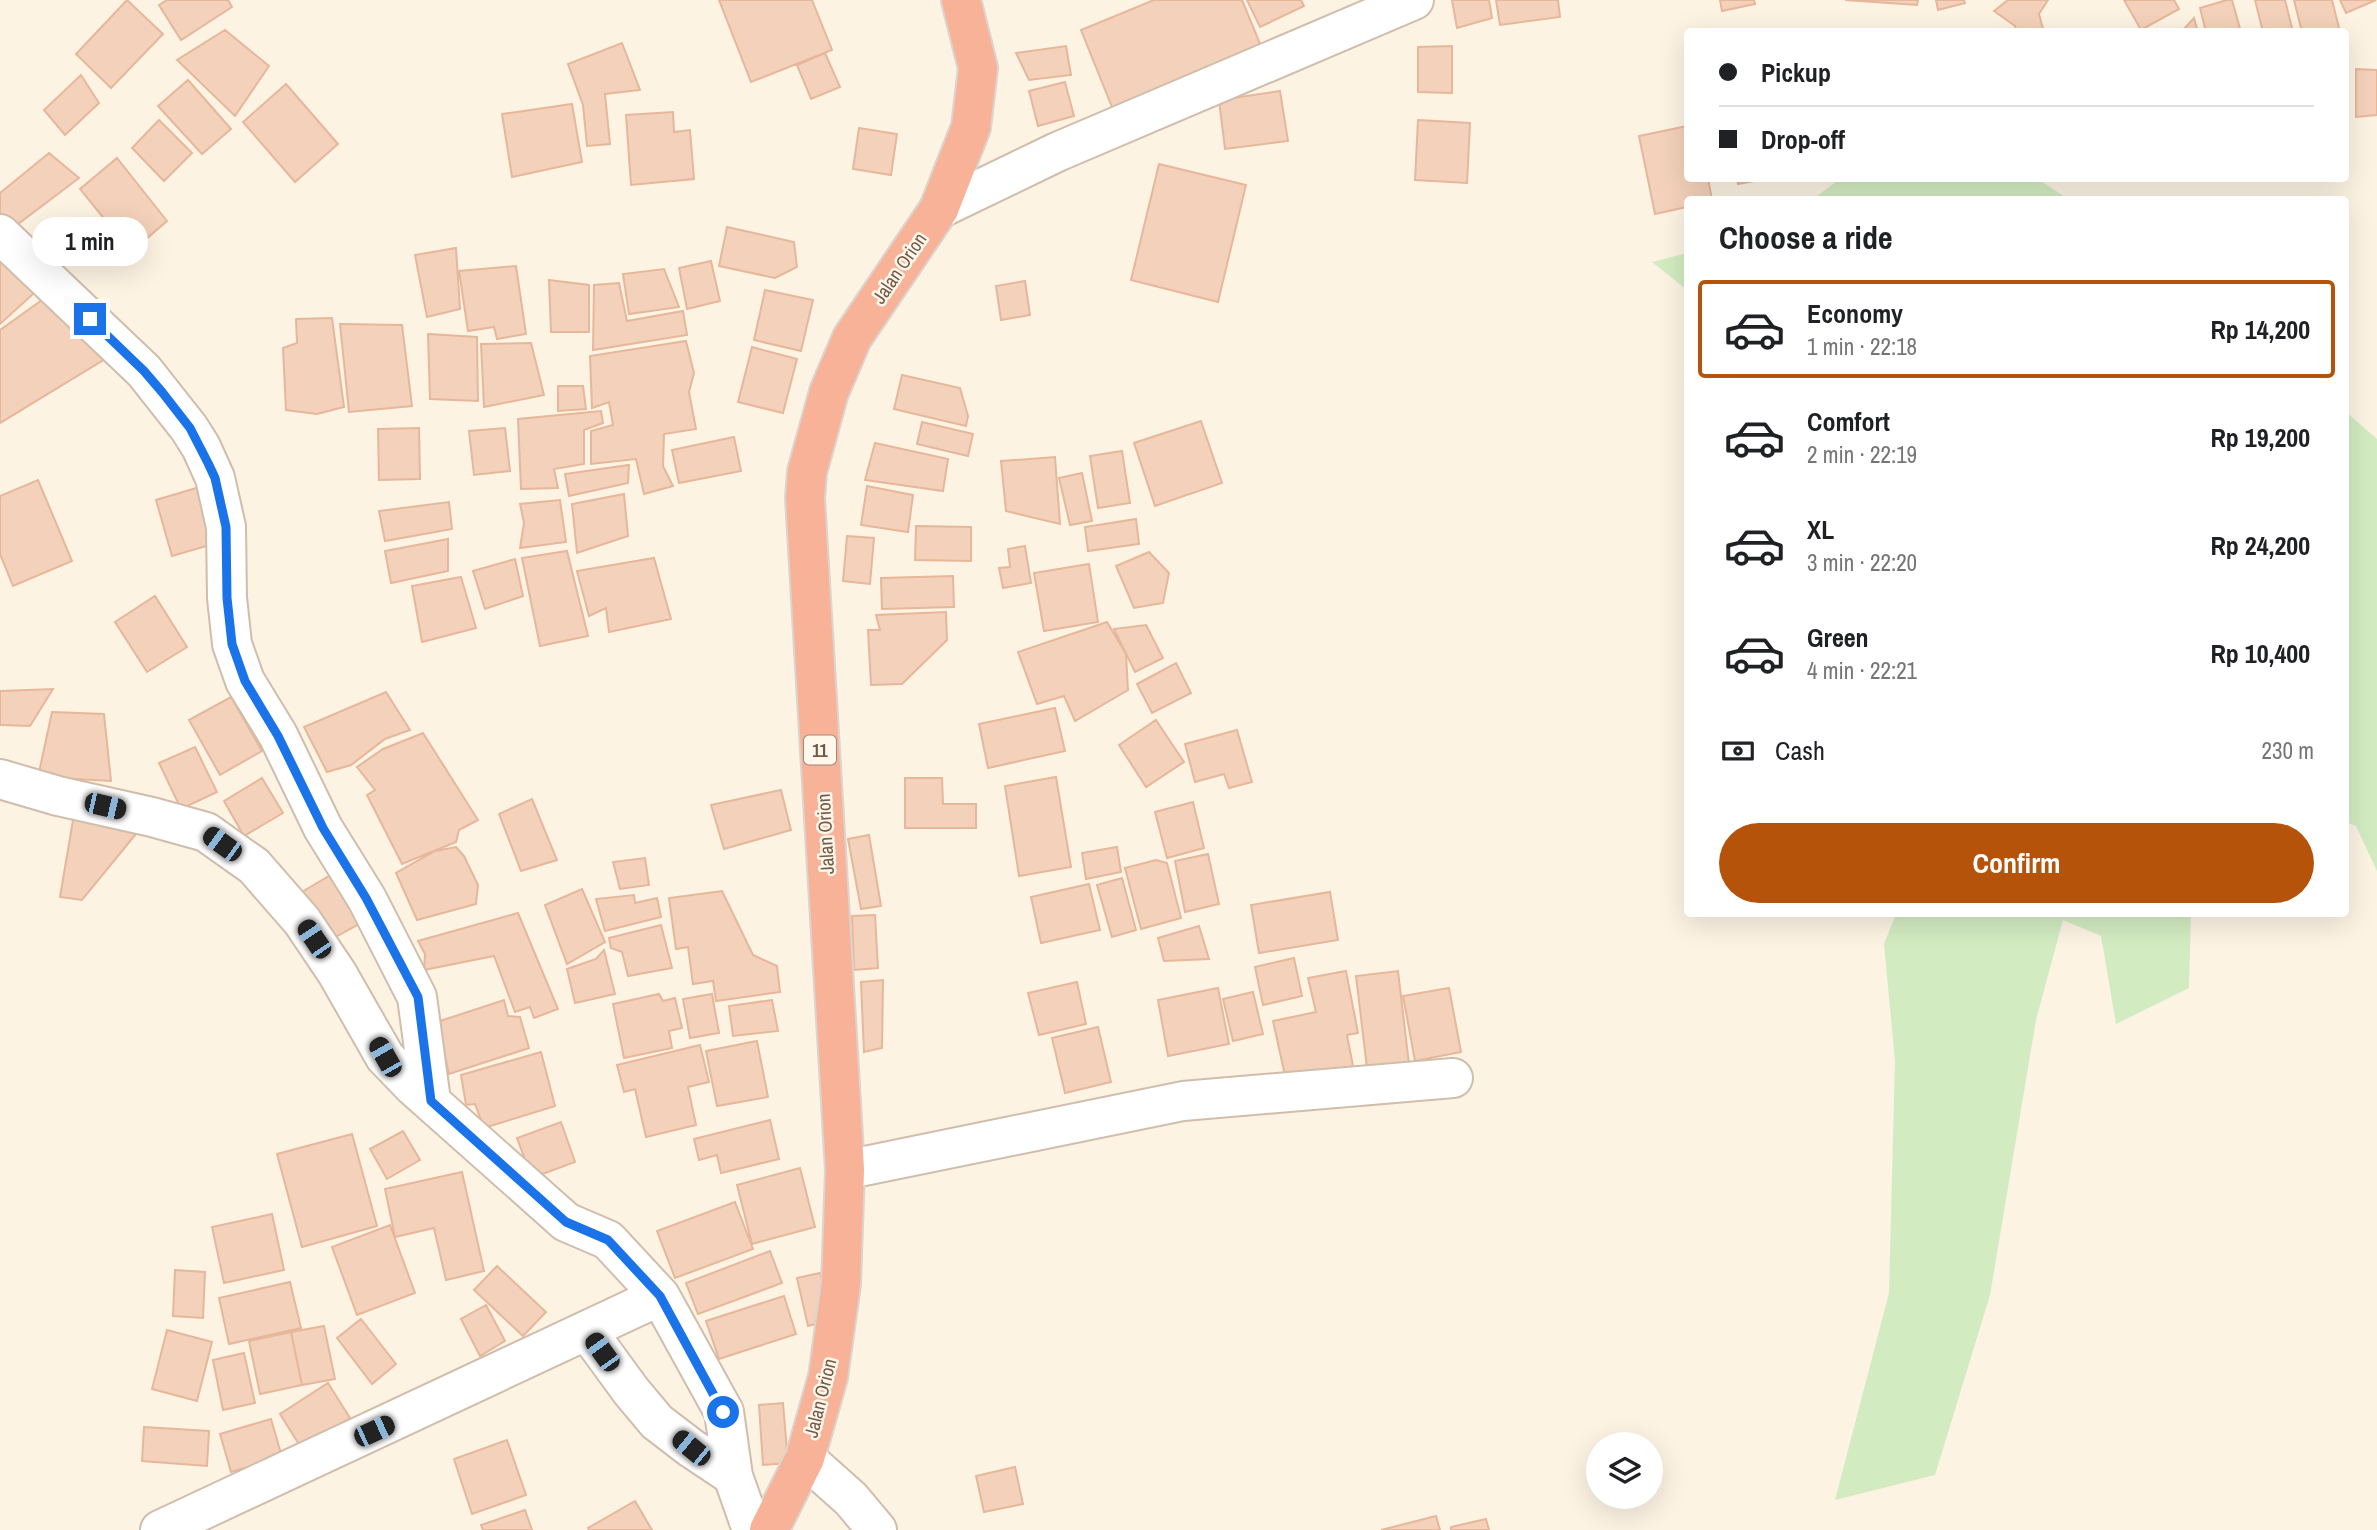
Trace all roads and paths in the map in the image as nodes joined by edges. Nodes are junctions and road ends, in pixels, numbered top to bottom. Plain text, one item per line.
1 (961, 0) edge
2 (1414, 0) edge
3 (939, 209) junction
4 (0, 234) edge
5 (0, 779) edge
6 (1453, 1078) dead end
7 (431, 1101) junction
8 (845, 1170) junction
9 (660, 1296) junction
10 (588, 1332) junction
11 (805, 1458) junction
12 (733, 1476) junction
13 (160, 1530) edge
14 (752, 1530) edge
15 (769, 1530) edge
16 (877, 1530) edge

1 - 3 highway, Jalan Orion / 11
2 - 3 street
3 - 8 highway, Jalan Orion / 11
4 - 7 street
5 - 7 street
6 - 8 street
7 - 9 street
8 - 11 highway, Jalan Orion / 11
9 - 10 street
9 - 12 street
10 - 12 street
10 - 13 street
11 - 15 highway, Jalan Orion / 11
11 - 16 street
12 - 14 street

